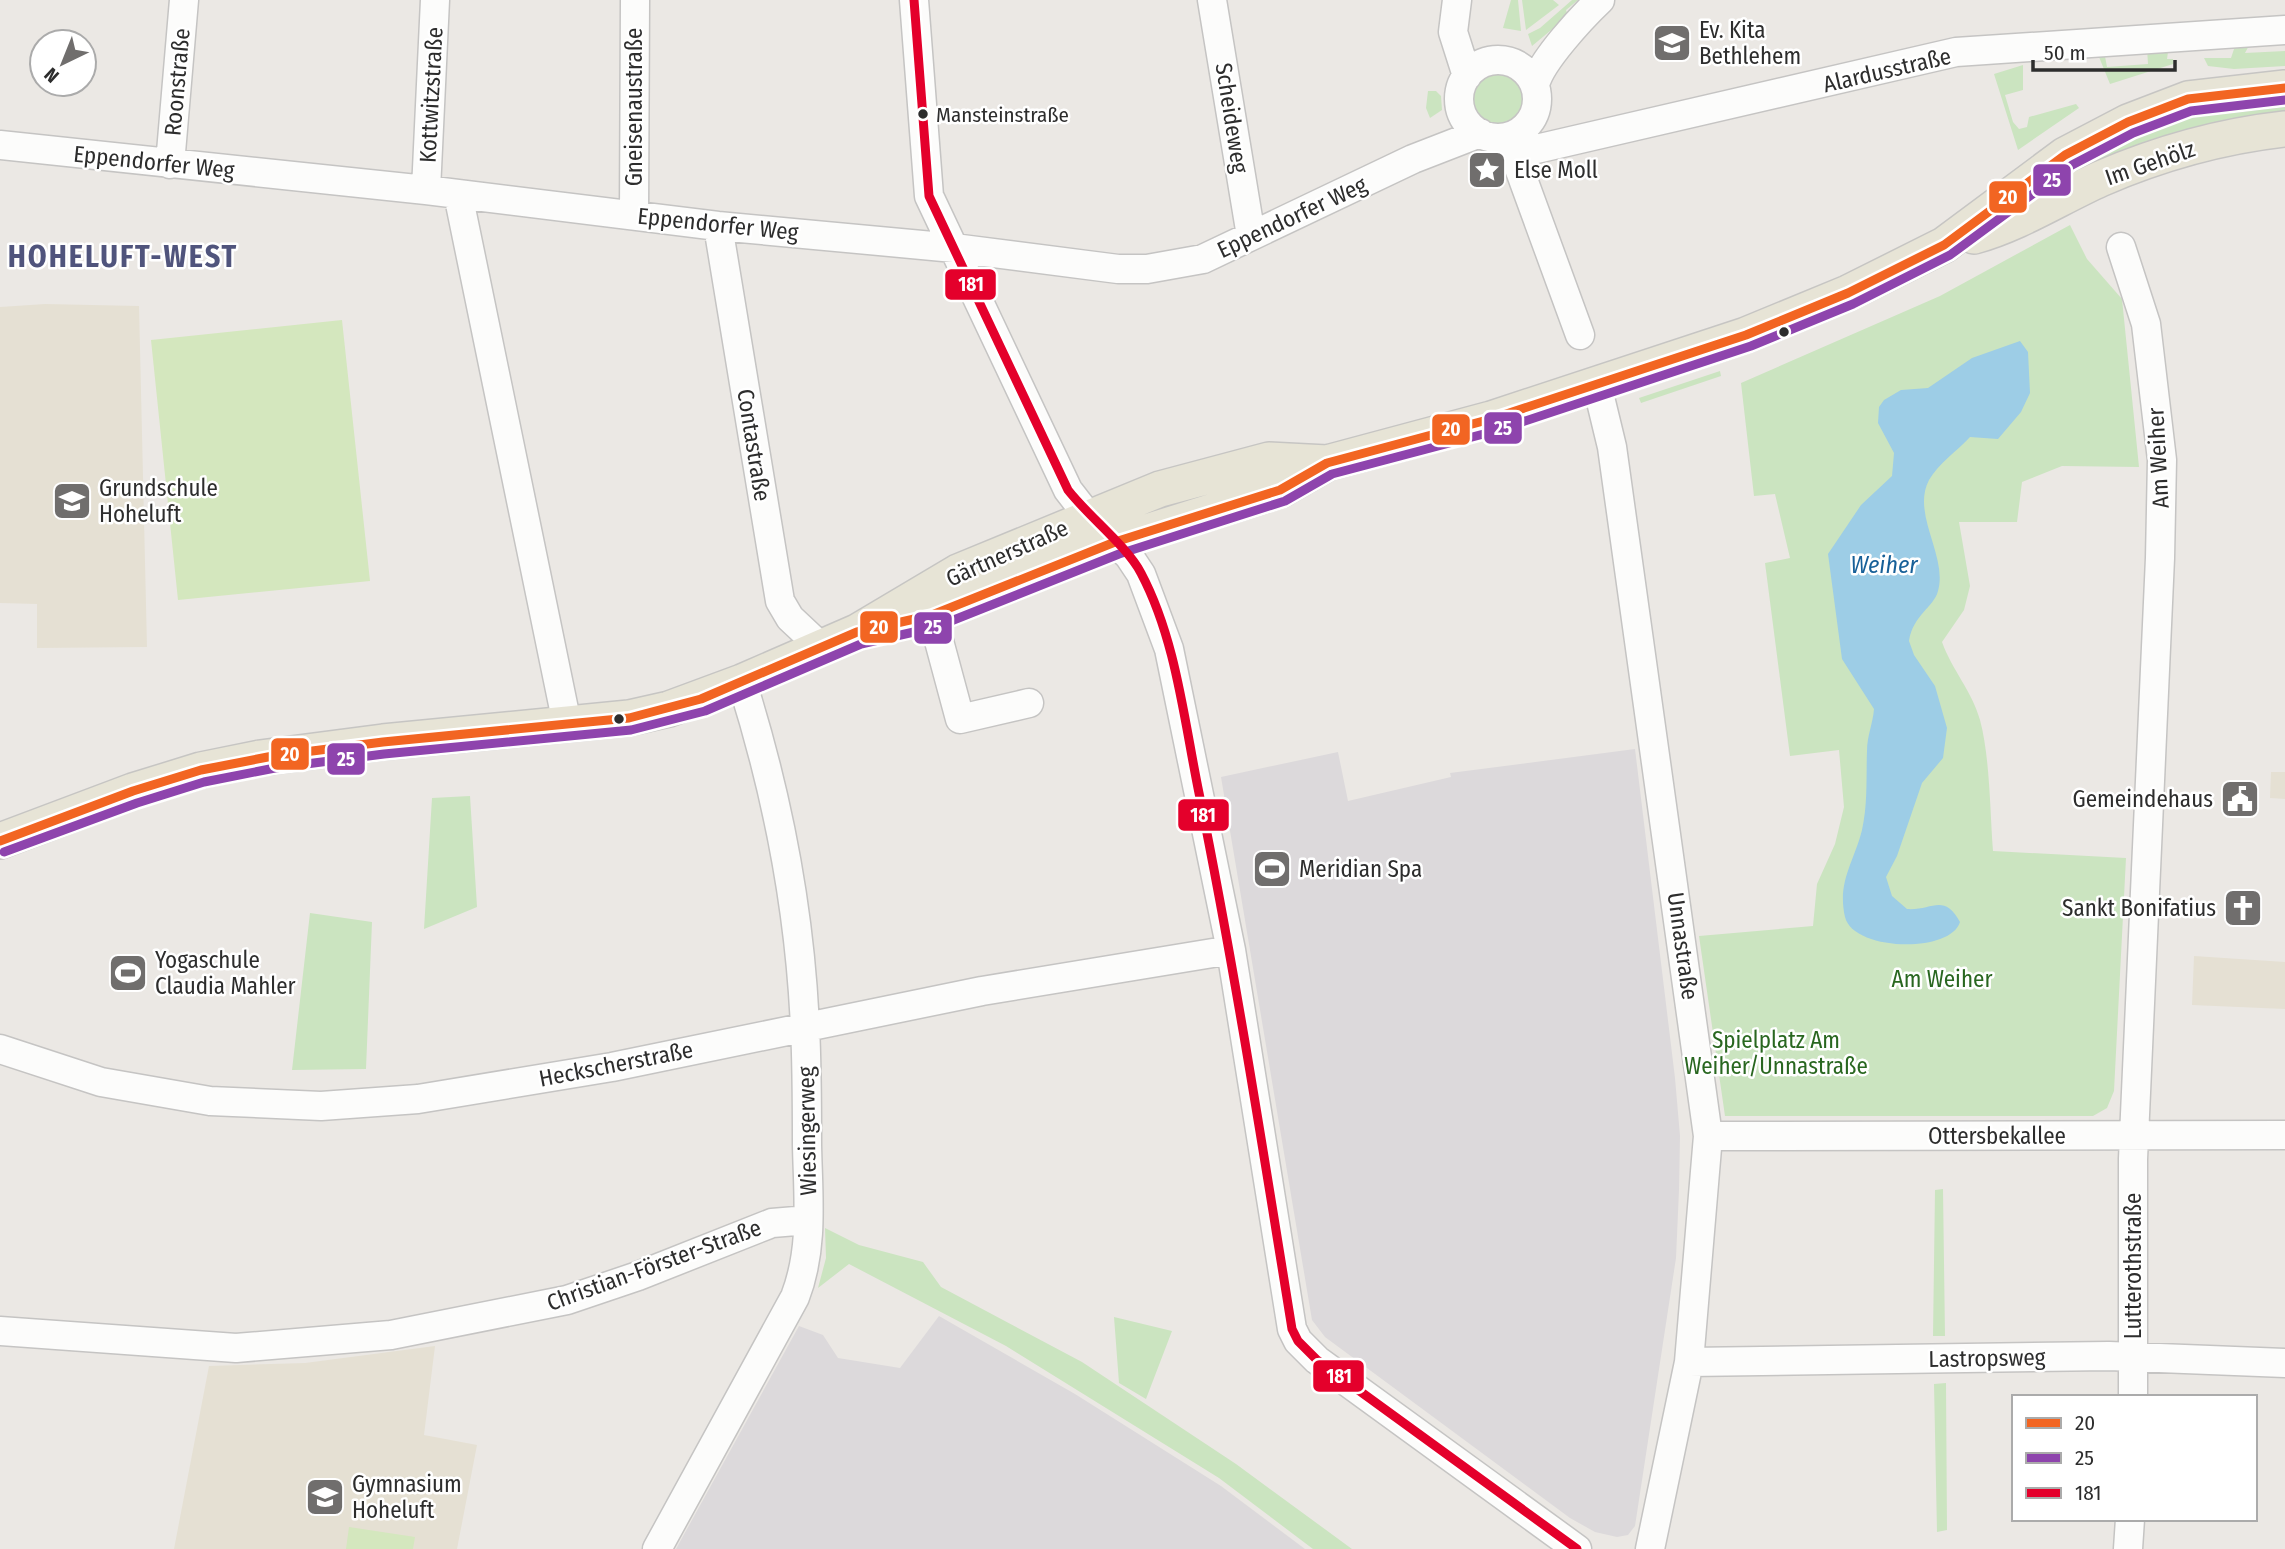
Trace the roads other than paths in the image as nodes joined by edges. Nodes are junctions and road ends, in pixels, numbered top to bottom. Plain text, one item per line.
1 (184, 0) edge
2 (435, 0) edge
3 (635, 0) edge
4 (914, 0) edge
5 (1213, 0) edge
6 (1459, 0) edge
7 (1600, 0) edge
8 (1573, 26) junction
9 (2285, 30) edge
10 (1506, 61) junction
11 (1467, 76) junction
12 (1535, 85) junction
13 (2285, 88) edge
14 (1460, 104) junction
15 (1531, 120) junction
16 (2285, 130) edge
17 (1488, 136) junction
18 (0, 145) edge
19 (1532, 150) junction
20 (1413, 159) junction
21 (170, 164) junction
22 (1525, 182) junction
23 (426, 190) junction
24 (458, 194) junction
25 (634, 215) junction
26 (718, 226) junction
27 (1251, 236) junction
28 (1944, 245) junction
29 (2121, 247) dead end
30 (954, 248) junction
31 (1580, 335) dead end
32 (1597, 385) junction
33 (1327, 463) junction
34 (1089, 517) junction
35 (1115, 542) junction
36 (932, 615) junction
37 (857, 632) junction
38 (821, 648) junction
39 (742, 682) junction
40 (1029, 703) dead end
41 (566, 724) junction
42 (0, 841) edge
43 (1231, 950) junction
44 (806, 1026) junction
45 (0, 1049) edge
46 (2133, 1135) junction
47 (2285, 1135) edge
48 (1708, 1136) junction
49 (808, 1220) junction
50 (0, 1331) edge
51 (2133, 1356) junction
52 (1689, 1362) junction
53 (2285, 1363) edge
54 (2133, 1395) edge
55 (2130, 1521) edge
56 (657, 1549) edge
57 (1577, 1549) edge
58 (1650, 1549) edge
59 (2128, 1549) edge

1 - 21 street, Roonstraße
2 - 23 street, Kottwitzstraße
3 - 25 street, Gneisenaustraße
4 - 30 street
5 - 27 street, Scheideweg
6 - 10 street
6 - 11 street
7 - 8 street
8 - 10 street
8 - 12 street
9 - 19 street, Alardusstraße
10 - 11 street
10 - 12 street
11 - 14 street, Eppendorfer Weg
12 - 15 street
13 - 28 main road, Im Gehölz
14 - 17 street
14 - 20 street, Eppendorfer Weg
15 - 17 street, Eppendorfer Weg
15 - 19 street
16 - 28 main road, Im Gehölz
17 - 20 street, Eppendorfer Weg
17 - 22 street
18 - 21 street, Eppendorfer Weg
19 - 22 street
20 - 27 street, Eppendorfer Weg
21 - 23 street, Eppendorfer Weg
22 - 31 street
23 - 24 street, Eppendorfer Weg
24 - 25 street, Eppendorfer Weg
24 - 41 street
25 - 26 street, Eppendorfer Weg
26 - 30 street, Eppendorfer Weg
26 - 38 street, Contastraße
27 - 30 street, Eppendorfer Weg
28 - 32 main road, Im Gehölz
29 - 46 street, Am Weiher
30 - 34 street
32 - 33 main road, Gärtnerstraße
32 - 48 street, Unnastraße
33 - 34 main road, Gärtnerstraße
33 - 35 main road, Gärtnerstraße
34 - 35 street
34 - 37 main road, Gärtnerstraße
35 - 36 main road, Gärtnerstraße
35 - 43 street
36 - 37 main road, Gärtnerstraße
36 - 40 street, Gärtnerstraße
37 - 38 main road, Gärtnerstraße
38 - 39 main road, Gärtnerstraße
39 - 41 main road, Gärtnerstraße
39 - 44 street, Wiesingerweg
41 - 42 main road, Gärtnerstraße
43 - 44 street, Heckscherstraße
43 - 57 street
44 - 45 street, Heckscherstraße
44 - 49 street, Wiesingerweg
46 - 47 street, Ottersbekallee
46 - 48 street, Ottersbekallee
46 - 51 street, Lutterothstraße
48 - 52 street, Unnastraße
49 - 50 street, Christian-Förster-Straße
49 - 56 street, Wiesingerweg
51 - 52 street, Lastropsweg
51 - 53 street, Lastropsweg
51 - 54 street, Lutterothstraße
52 - 58 street, Unnastraße
55 - 59 street

